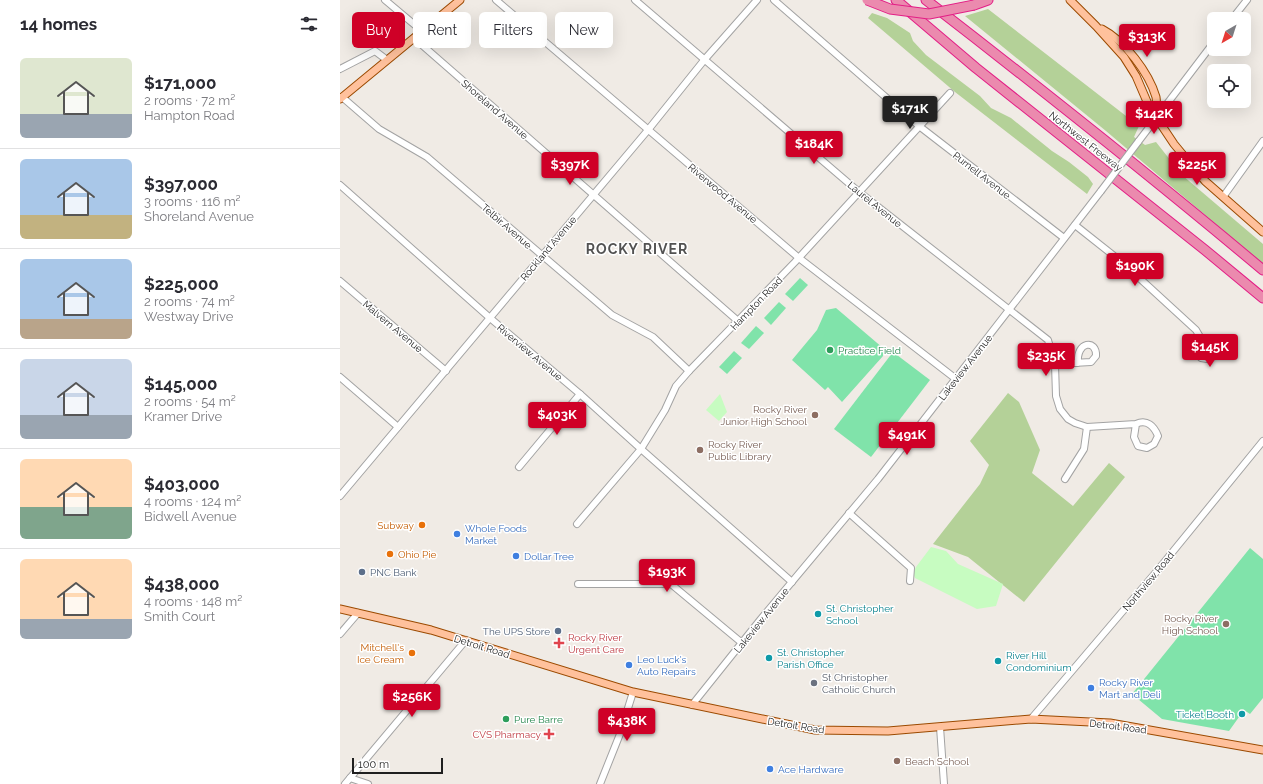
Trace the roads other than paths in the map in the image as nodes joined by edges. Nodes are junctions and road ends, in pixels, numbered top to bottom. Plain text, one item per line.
1 (385, 0) edge
2 (460, 0) edge
3 (496, 0) edge
4 (635, 0) edge
5 (757, 0) edge
6 (774, 0) edge
7 (867, 0) edge
8 (896, 0) edge
9 (926, 0) edge
10 (988, 0) edge
11 (1070, 0) edge
12 (1247, 0) edge
13 (445, 12) edge
14 (1238, 12) edge
15 (413, 23) edge
16 (413, 39) edge
17 (425, 48) edge
18 (1207, 51) edge
19 (705, 59) junction
20 (387, 60) junction
21 (340, 69) edge
22 (950, 93) dead end
23 (341, 98) edge
24 (1156, 117) junction
25 (919, 126) junction
26 (648, 130) junction
27 (1263, 141) edge
28 (340, 185) edge
29 (858, 192) junction
30 (593, 194) junction
31 (1223, 197) junction
32 (1075, 225) junction
33 (1263, 232) edge
34 (1064, 238) junction
35 (542, 256) junction
36 (799, 258) junction
37 (1263, 270) edge
38 (340, 280) edge
39 (1263, 298) edge
40 (1009, 310) junction
41 (490, 318) junction
42 (738, 321) junction
43 (1203, 342) dead end
44 (1078, 363) dead end
45 (1055, 364) junction
46 (446, 371) junction
47 (689, 371) junction
48 (340, 377) edge
49 (956, 379) junction
50 (580, 394) junction
51 (1136, 424) junction
52 (398, 427) junction
53 (1087, 428) junction
54 (1263, 441) edge
55 (641, 449) junction
56 (519, 467) dead end
57 (1065, 479) dead end
58 (340, 496) edge
59 (849, 513) junction
60 (577, 524) dead end
61 (910, 581) dead end
62 (792, 582) junction
63 (578, 584) dead end
64 (340, 609) edge
65 (358, 613) junction
66 (340, 634) edge
67 (466, 640) junction
68 (742, 643) junction
69 (633, 692) junction
70 (692, 705) junction
71 (1031, 719) junction
72 (940, 727) junction
73 (1263, 750) edge
74 (350, 778) junction
75 (345, 784) edge
76 (368, 784) edge
77 (600, 784) edge
78 (944, 784) edge

1 - 15 street
2 - 13 main road
3 - 26 street, Riverwood Avenue
4 - 19 street, Laurel Avenue
5 - 19 street, Rockland Avenue
6 - 25 street, Purnell Avenue
7 - 10 highway, bridge
8 - 39 highway, Northwest Freeway
9 - 37 highway, Northwest Freeway
11 - 24 main road
12 - 14 street
16 - 20 main road
17 - 30 street, Shoreland Avenue
18 - 24 street, Lakeview Avenue
19 - 26 street, Rockland Avenue
19 - 29 street, Laurel Avenue
20 - 21 street
20 - 23 main road
22 - 25 street, Hampton Road
23 - 35 street, Telbir Avenue
24 - 31 main road
24 - 32 street, Lakeview Avenue, bridge
25 - 29 street, Hampton Road
25 - 34 street, Purnell Avenue
26 - 30 street, Rockland Avenue
26 - 36 street, Riverwood Avenue
27 - 31 street
28 - 41 street, Riverview Avenue
29 - 36 street, Hampton Road
29 - 40 street, Laurel Avenue
30 - 35 street, Rockland Avenue
30 - 42 street, Shoreland Avenue
31 - 33 main road
32 - 34 street, Lakeview Avenue
32 - 43 street
34 - 40 street, Lakeview Avenue
35 - 41 street, Rockland Avenue
35 - 47 street, Telbir Avenue
36 - 42 street, Hampton Road
36 - 49 street, Riverwood Avenue
38 - 46 street, Malvern Avenue
40 - 45 street, Laurel Avenue
40 - 49 street, Lakeview Avenue
41 - 46 street, Rockland Avenue
41 - 50 street, Riverview Avenue
42 - 47 street, Hampton Road
44 - 45 street
45 - 53 street, Laurel Avenue
46 - 52 street, Rockland Avenue
47 - 55 street, Hampton Road
48 - 52 street
49 - 59 street, Lakeview Avenue
50 - 55 street, Riverview Avenue
50 - 56 street
51 - 51 street
51 - 53 street
52 - 58 street, Rockland Avenue
53 - 57 street
54 - 71 street, Northview Road
55 - 60 street, Hampton Road
55 - 62 street, Riverview Avenue
59 - 61 street
59 - 62 street, Lakeview Avenue
62 - 68 street, Lakeview Avenue
63 - 68 street
64 - 65 main road, Detroit Road
65 - 66 street
65 - 67 main road, Detroit Road
67 - 69 main road, Detroit Road
67 - 74 street
68 - 70 street, Lakeview Avenue
69 - 70 main road, Detroit Road
69 - 77 street
70 - 72 main road, Detroit Road
71 - 72 main road, Detroit Road
71 - 73 main road, Detroit Road
72 - 78 street
74 - 75 street
74 - 76 street

